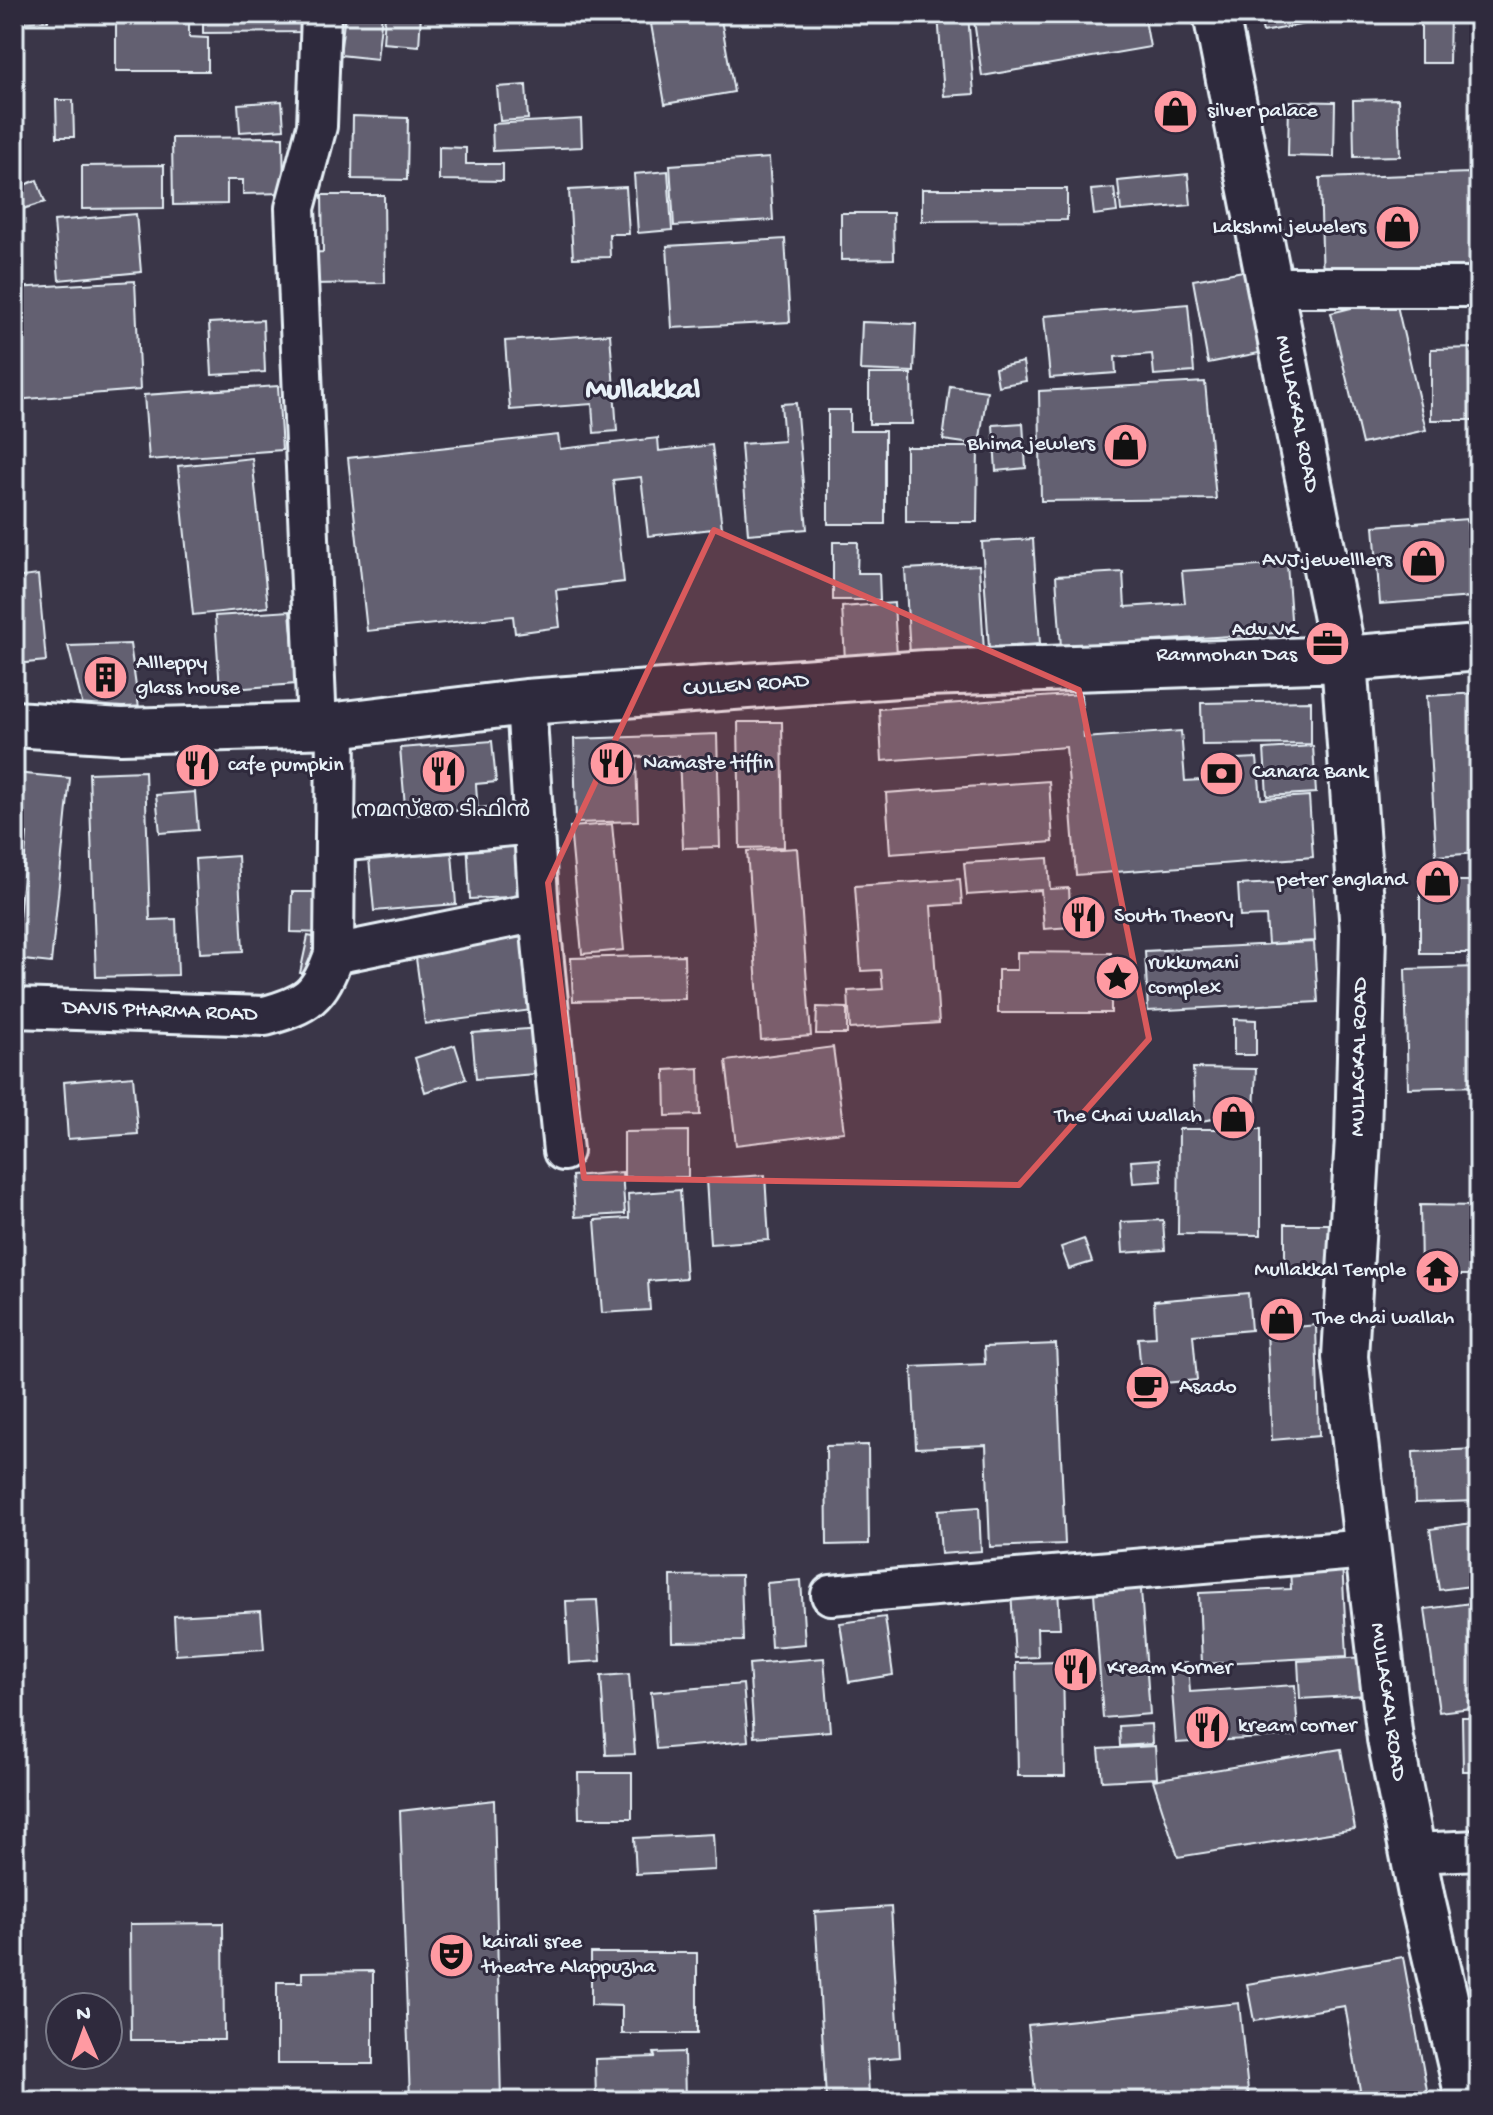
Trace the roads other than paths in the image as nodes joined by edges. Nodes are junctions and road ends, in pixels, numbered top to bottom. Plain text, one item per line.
1 (321, 14) edge
2 (1216, 14) edge
3 (1270, 287) junction
4 (1479, 287) edge
5 (1479, 648) edge
6 (1344, 659) junction
7 (526, 702) junction
8 (14, 724) edge
9 (326, 726) junction
10 (534, 824) junction
11 (335, 842) junction
12 (539, 912) junction
13 (334, 954) junction
14 (14, 1008) edge
15 (563, 1151) dead end
16 (1367, 1549) junction
17 (831, 1595) dead end
18 (1479, 1850) edge
19 (1413, 1853) junction
20 (1469, 2101) edge

1 - 9 street, DAVIS PHARMA ROAD
2 - 3 main road, MULLACKAL ROAD
3 - 4 street
3 - 6 main road, MULLACKAL ROAD
5 - 6 main road, CULLEN ROAD
6 - 7 main road, CULLEN ROAD
6 - 16 main road, MULLACKAL ROAD
7 - 9 main road, CULLEN ROAD
7 - 10 street
8 - 9 main road, CULLEN ROAD
9 - 11 street, DAVIS PHARMA ROAD
10 - 11 street
10 - 12 street
11 - 13 street, DAVIS PHARMA ROAD
12 - 13 street
12 - 15 street
13 - 14 street, DAVIS PHARMA ROAD
16 - 17 street
16 - 19 main road, MULLACKAL ROAD
18 - 19 street
19 - 20 main road, MULLACKAL ROAD

